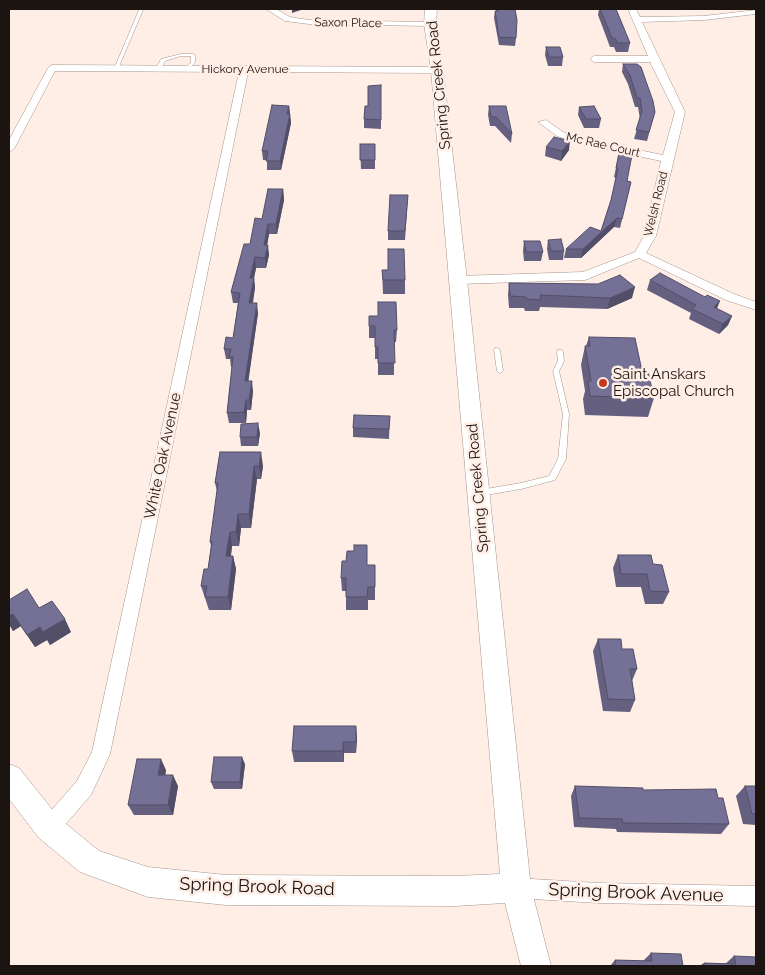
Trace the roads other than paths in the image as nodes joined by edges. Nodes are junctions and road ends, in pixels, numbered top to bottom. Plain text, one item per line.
1 (270, 9) edge
2 (431, 9) edge
3 (632, 9) edge
4 (141, 10) edge
5 (756, 12) edge
6 (637, 20) junction
7 (430, 24) junction
8 (594, 59) dead end
9 (653, 59) junction
10 (116, 69) junction
11 (158, 69) junction
12 (187, 69) junction
13 (244, 69) junction
14 (437, 70) junction
15 (543, 122) dead end
16 (9, 149) edge
17 (667, 159) junction
18 (639, 254) junction
19 (458, 280) junction
20 (756, 306) edge
21 (497, 350) dead end
22 (560, 352) dead end
23 (500, 371) dead end
24 (478, 493) junction
25 (9, 777) edge
26 (49, 828) junction
27 (516, 888) junction
28 (756, 896) edge
29 (536, 966) edge

1 - 7 street, Saxon Place
2 - 7 main road, Spring Creek Road
3 - 6 street, Welsh Road
4 - 10 lane
5 - 6 street
6 - 9 street, Welsh Road
7 - 14 main road, Spring Creek Road
8 - 9 street
9 - 17 street, Welsh Road
10 - 11 street, Hickory Avenue
10 - 16 street, Hickory Avenue
11 - 12 street, Hickory Avenue
11 - 12 lane
12 - 13 street, Hickory Avenue
13 - 14 street, Hickory Avenue
13 - 26 street, White Oak Avenue
14 - 19 main road, Spring Creek Road
15 - 17 street, Mc Rae Court
17 - 18 street, Welsh Road
18 - 19 street, Welsh Road
18 - 20 street
19 - 24 main road, Spring Creek Road
21 - 23 lane
22 - 24 lane
24 - 27 main road, Spring Creek Road
25 - 26 main road, Spring Brook Road
26 - 27 main road, Spring Brook Road
27 - 28 street, Spring Brook Avenue
27 - 29 main road, Spring Creek Road

